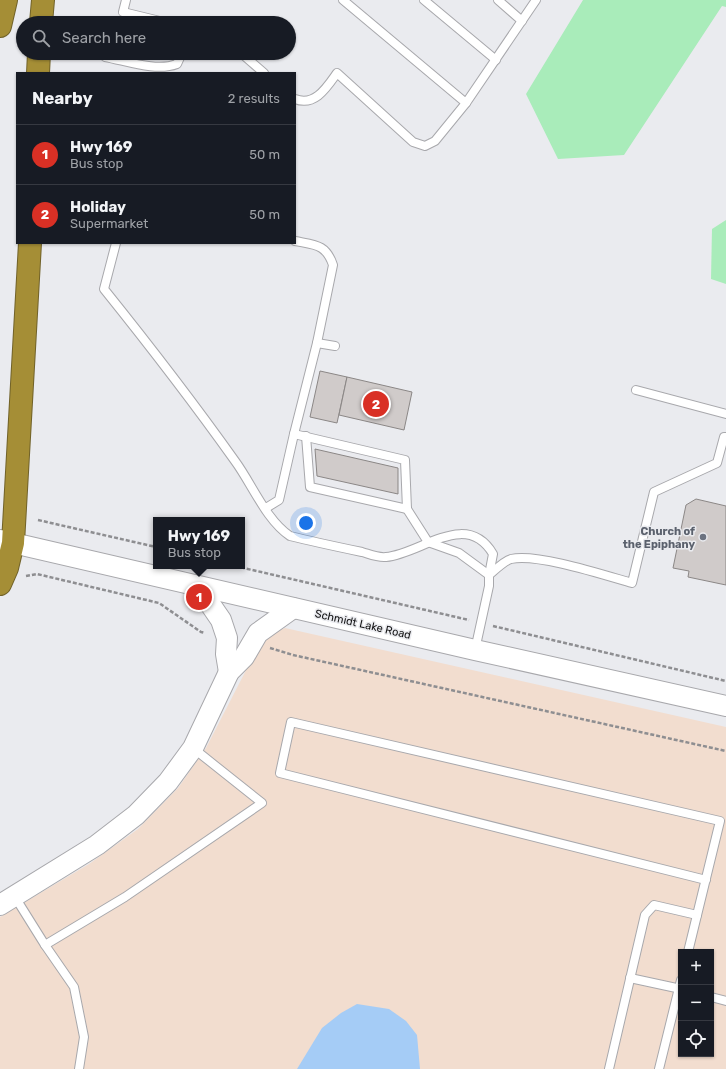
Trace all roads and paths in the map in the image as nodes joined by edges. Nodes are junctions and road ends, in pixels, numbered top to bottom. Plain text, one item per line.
1 (6, 0) edge
2 (43, 0) edge
3 (126, 0) edge
4 (343, 0) edge
5 (424, 0) edge
6 (498, 0) edge
7 (536, 0) edge
8 (42, 16) edge
9 (139, 16) edge
10 (522, 21) junction
11 (0, 26) edge
12 (39, 60) edge
13 (121, 60) edge
14 (179, 60) edge
15 (249, 60) edge
16 (496, 60) junction
17 (38, 72) edge
18 (263, 72) edge
19 (296, 99) edge
20 (466, 103) junction
21 (296, 241) edge
22 (30, 244) edge
23 (116, 244) edge
24 (317, 343) junction
25 (335, 346) dead end
26 (636, 390) dead end
27 (726, 414) edge
28 (726, 427) edge
29 (294, 434) junction
30 (306, 436) junction
31 (725, 437) edge
32 (266, 508) junction
33 (407, 509) junction
34 (38, 520) dead end
35 (6, 541) edge
36 (428, 542) junction
37 (153, 547) edge
38 (489, 575) junction
39 (26, 576) dead end
40 (0, 584) edge
41 (191, 585) junction
42 (293, 608) junction
43 (227, 638) junction
44 (252, 642) junction
45 (475, 650) junction
46 (229, 672) junction
47 (726, 706) edge
48 (193, 748) junction
49 (726, 751) edge
50 (706, 880) junction
51 (7, 900) edge
52 (697, 915) junction
53 (45, 945) junction
54 (689, 949) edge
55 (630, 978) junction
56 (678, 989) edge
57 (678, 997) edge
58 (714, 998) edge
59 (726, 1001) edge
60 (79, 1069) edge
61 (609, 1069) edge
62 (659, 1069) edge

1 - 11 highway
2 - 8 highway
3 - 9 lane
4 - 20 lane
5 - 16 lane
6 - 10 lane
7 - 10 lane
10 - 16 lane
12 - 17 highway
13 - 14 lane
15 - 18 lane
16 - 20 lane
19 - 20 lane
21 - 24 lane
22 - 35 highway
23 - 32 lane
24 - 25 lane
24 - 29 lane
26 - 27 lane
28 - 31 lane
29 - 30 lane
29 - 32 lane
30 - 33 lane
30 - 33 lane
31 - 38 lane
32 - 36 lane
33 - 36 lane
34 - 37 path
35 - 40 highway
35 - 41 street, Schmidt Lake Road
36 - 38 lane
36 - 38 lane
38 - 45 lane
39 - 43 path
41 - 42 street, Schmidt Lake Road
41 - 43 street
42 - 44 street
42 - 45 street, Schmidt Lake Road
43 - 46 street
44 - 46 street
44 - 49 path
45 - 47 street, Schmidt Lake Road
46 - 48 street
48 - 51 street
48 - 53 lane
50 - 50 lane
50 - 52 lane
51 - 53 lane
52 - 54 lane
52 - 55 lane
53 - 60 lane
55 - 56 lane
55 - 61 lane
57 - 62 lane
58 - 59 lane

